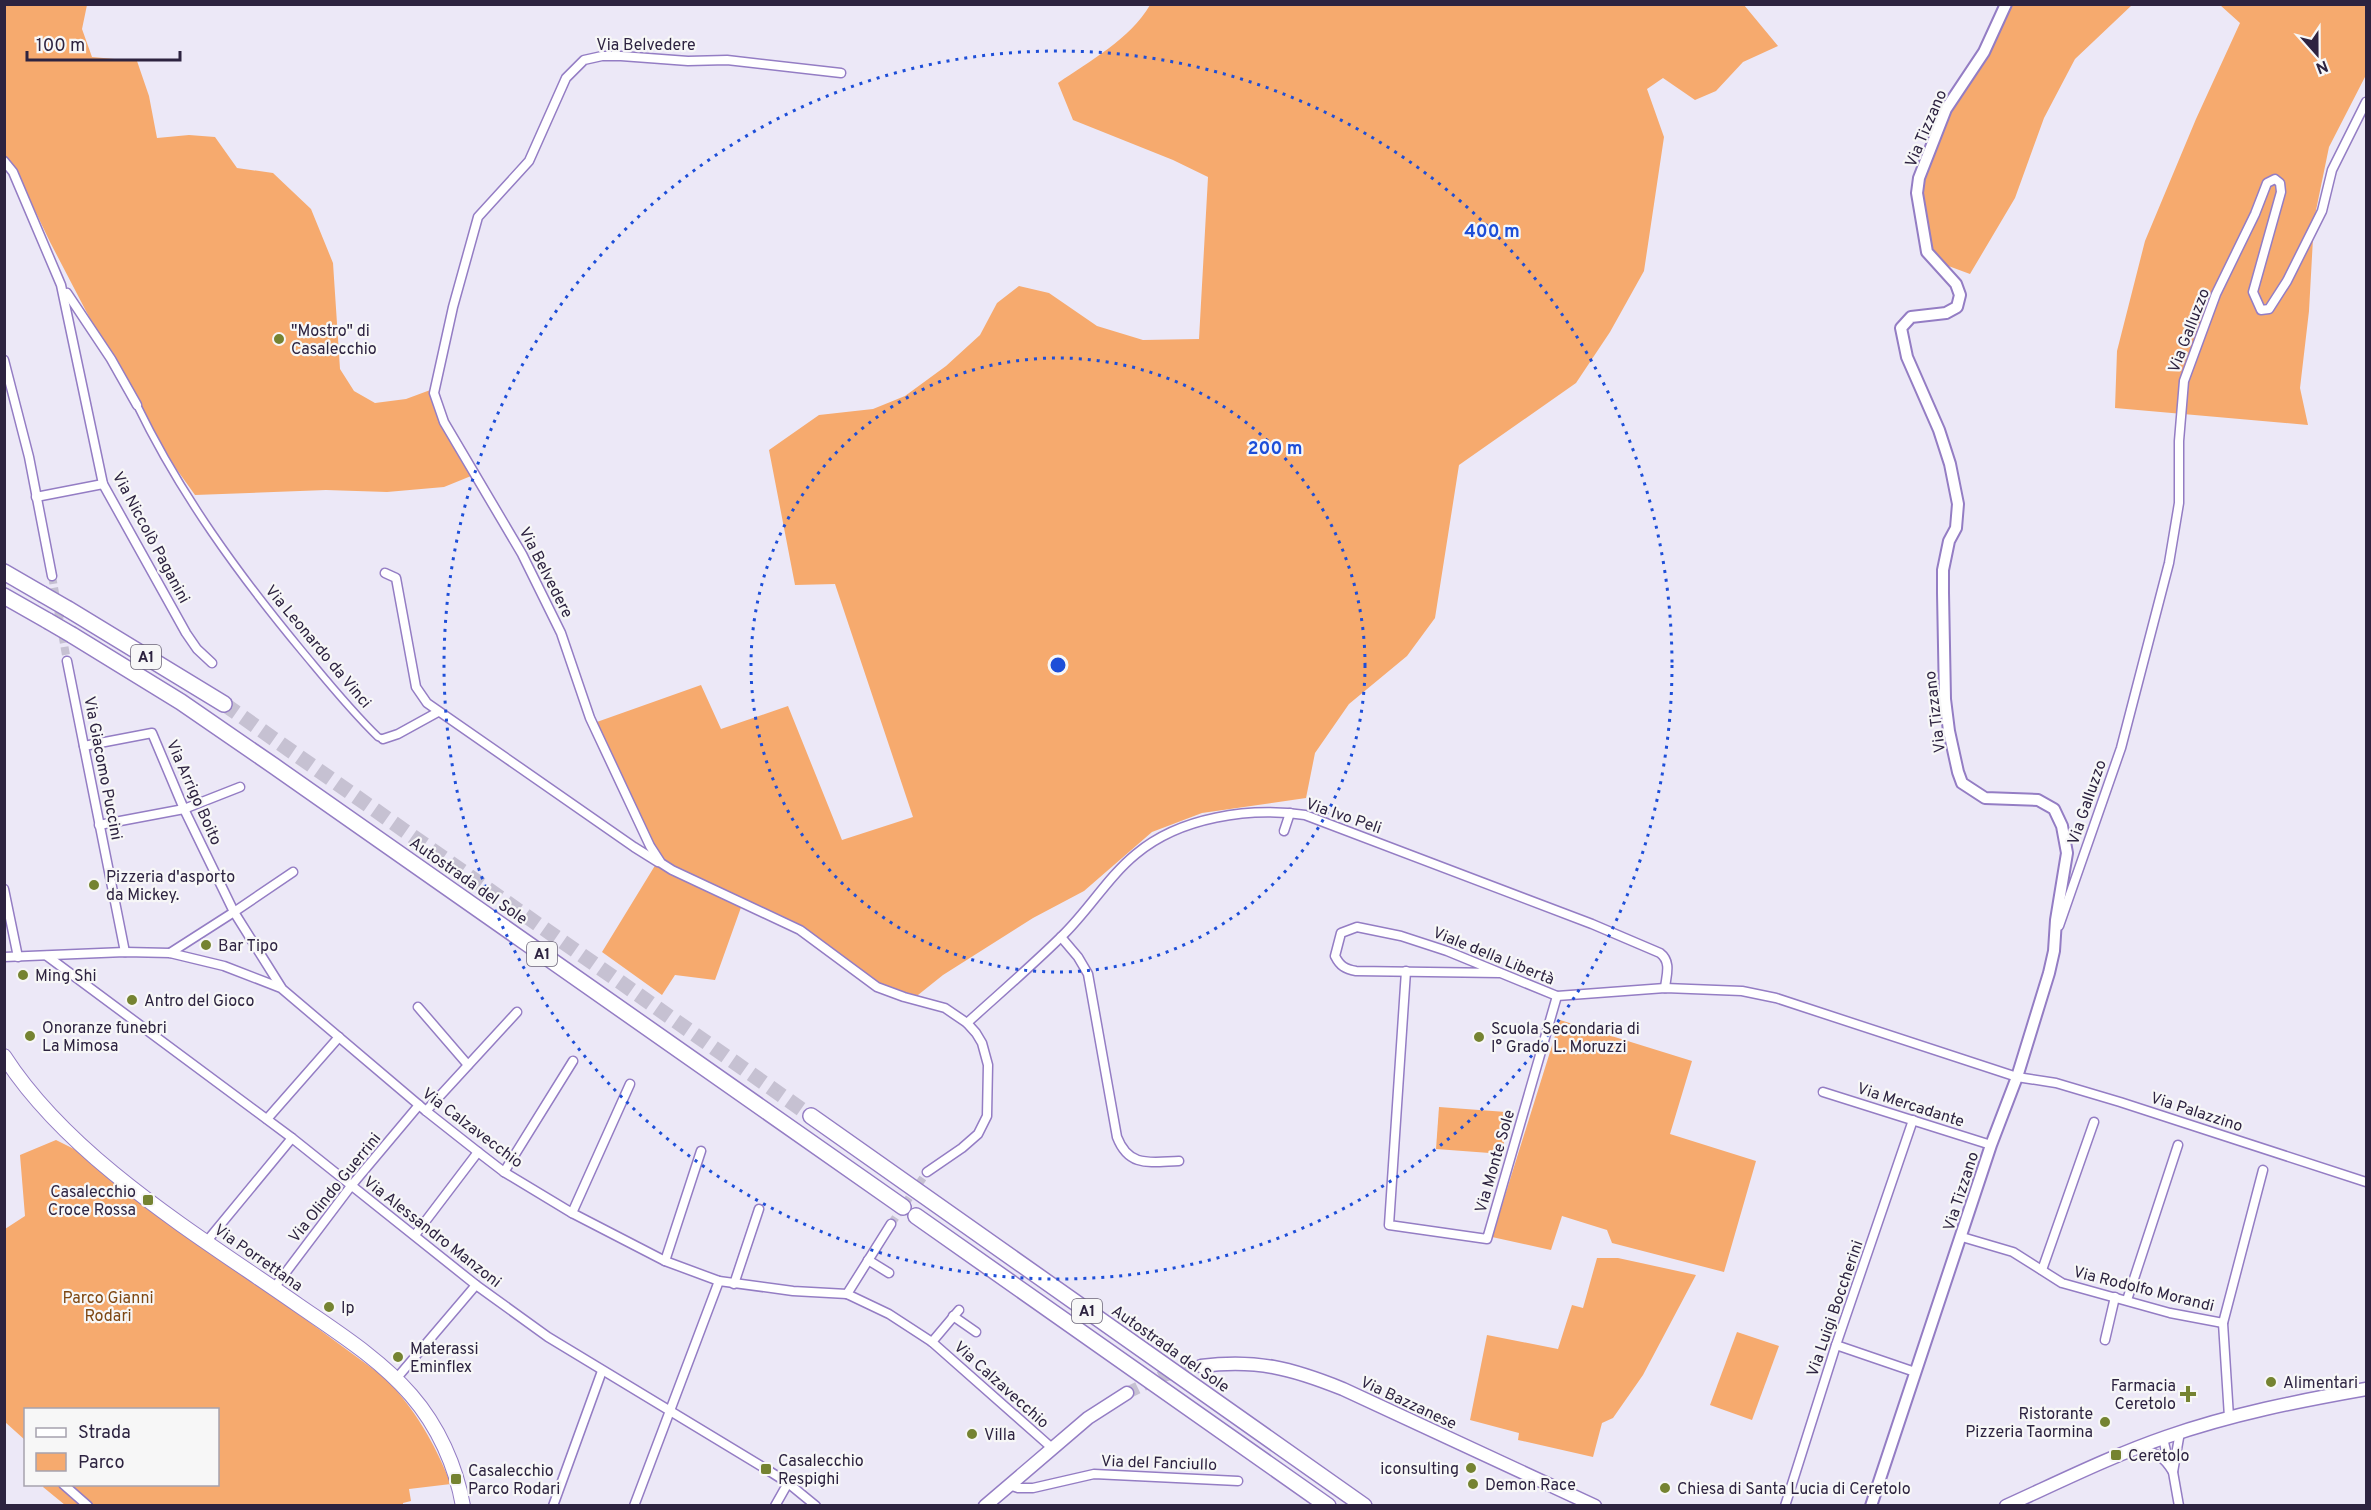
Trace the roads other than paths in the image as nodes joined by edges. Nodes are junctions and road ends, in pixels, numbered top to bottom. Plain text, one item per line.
1 (2006, 4) edge
2 (841, 73) dead end
3 (2367, 102) edge
4 (4, 161) edge
5 (62, 285) junction
6 (68, 308) joint
7 (4, 360) edge
8 (137, 405) joint
9 (103, 484) junction
10 (36, 497) junction
11 (4, 572) edge
12 (385, 573) dead end
13 (52, 576) tunnel mouth
14 (4, 596) edge
15 (67, 661) tunnel mouth
16 (212, 663) dead end
17 (224, 704) tunnel mouth
18 (438, 712) junction
19 (383, 739) joint
20 (84, 746) junction
21 (240, 787) dead end
22 (184, 809) junction
23 (1290, 813) junction
24 (99, 825) junction
25 (1284, 831) dead end
26 (662, 864) junction
27 (292, 872) dead end
28 (4, 889) edge
29 (234, 912) junction
30 (1061, 937) junction
31 (2055, 938) junction
32 (125, 952) junction
33 (170, 953) junction
34 (47, 956) junction
35 (4, 957) edge
36 (18, 957) junction
37 (1406, 971) junction
38 (1500, 973) junction
39 (281, 988) junction
40 (1665, 988) junction
41 (1557, 996) junction
42 (418, 1007) dead end
43 (517, 1012) dead end
44 (967, 1023) junction
45 (339, 1037) junction
46 (4, 1056) edge
47 (573, 1061) dead end
48 (468, 1065) junction
49 (2017, 1077) junction
50 (630, 1084) dead end
51 (1823, 1092) dead end
52 (423, 1108) junction
53 (811, 1116) tunnel mouth
54 (267, 1119) junction
55 (1913, 1120) junction
56 (2094, 1122) dead end
57 (292, 1138) junction
58 (1990, 1145) junction
59 (2178, 1145) dead end
60 (701, 1151) dead end
61 (478, 1152) junction
62 (1179, 1161) dead end
63 (2263, 1170) dead end
64 (504, 1172) junction
65 (927, 1172) tunnel mouth
66 (2367, 1182) edge
67 (351, 1186) junction
68 (759, 1209) dead end
69 (572, 1213) junction
70 (891, 1224) tunnel mouth
71 (415, 1235) junction
72 (1962, 1237) junction
73 (207, 1241) junction
74 (868, 1260) junction
75 (665, 1261) junction
76 (2042, 1270) junction
77 (889, 1274) dead end
78 (719, 1281) junction
79 (734, 1284) junction
80 (476, 1285) junction
81 (274, 1288) junction
82 (847, 1294) junction
83 (2115, 1297) junction
84 (2127, 1300) junction
85 (2223, 1323) junction
86 (976, 1332) dead end
87 (2105, 1340) dead end
88 (932, 1342) junction
89 (1836, 1345) junction
90 (1201, 1366) tunnel mouth
91 (602, 1371) junction
92 (1915, 1372) junction
93 (396, 1379) junction
94 (2367, 1389) edge
95 (1127, 1393) tunnel mouth
96 (670, 1410) junction
97 (2229, 1417) junction
98 (2180, 1432) junction
99 (2163, 1438) junction
100 (1052, 1448) junction
101 (2129, 1450) junction
102 (2171, 1469) junction
103 (1238, 1480) dead end
104 (788, 1483) junction
105 (1009, 1485) junction
106 (64, 1486) edge
107 (88, 1506) edge
108 (463, 1506) edge
109 (553, 1506) edge
110 (634, 1506) edge
111 (775, 1506) edge
112 (816, 1506) edge
113 (985, 1506) edge
114 (1328, 1506) edge
115 (1364, 1506) edge
116 (1595, 1506) edge
117 (1785, 1506) edge
118 (1871, 1506) edge
119 (2006, 1506) edge
120 (2179, 1506) edge

1 - 31 street, Via Tizzano
2 - 26 street, Via Belvedere
3 - 31 street, Via Galluzzo
4 - 5 street, Via Leonardo da Vinci
5 - 6 street, Via Leonardo da Vinci
5 - 8 street, Via Leonardo da Vinci
6 - 9 street, Via Niccolò Paganini
7 - 10 street
8 - 19 street, Via Leonardo da Vinci
9 - 10 street
9 - 16 street, Via Niccolò Paganini
10 - 13 street
11 - 17 highway, A1, bridge
12 - 18 street
14 - 114 highway, Autostrada del Sole / A1, bridge
15 - 20 street, Via Giacomo Puccini
18 - 19 street, Via Leonardo da Vinci
18 - 26 street
20 - 22 street, Via Arrigo Boito
20 - 24 street, Via Giacomo Puccini
21 - 22 street
22 - 24 street
22 - 29 street, Via Arrigo Boito
23 - 25 street
23 - 30 street, Via Ivo Peli
23 - 40 street, Via Ivo Peli
24 - 32 street, Via Giacomo Puccini
26 - 44 street, Via Belvedere
27 - 29 street
28 - 36 street
29 - 33 street
29 - 39 street, Via Arrigo Boito
30 - 44 street, Via Ivo Peli
30 - 62 street
31 - 49 street, Via Tizzano
32 - 33 street, Via Calzavecchio
32 - 34 street, Via Calzavecchio
33 - 39 street, Via Calzavecchio
34 - 36 street, Via Calzavecchio
34 - 54 street, Via Alessandro Manzoni
35 - 36 street, Via Calzavecchio
37 - 38 street
37 - 38 street, Viale della Libertà
37 - 41 street, Via Monte Sole
38 - 41 street, Viale della Libertà
39 - 45 street, Via Calzavecchio
40 - 41 street, Viale della Libertà
40 - 49 street, Viale della Libertà
42 - 48 street
43 - 48 street, Via Olindo Guerrini
44 - 65 street, Via Belvedere
45 - 52 street, Via Calzavecchio
45 - 54 street
46 - 73 main road, Via Porrettana
47 - 64 street
48 - 52 street, Via Olindo Guerrini
49 - 58 street, Via Tizzano
49 - 66 street, Via Palazzino
50 - 69 street
51 - 55 street, Via Mercadante
52 - 61 street, Via Calzavecchio
52 - 67 street, Via Olindo Guerrini
53 - 115 highway, Autostrada del Sole / A1
54 - 57 street, Via Alessandro Manzoni
55 - 58 street, Via Mercadante
55 - 89 street, Via Luigi Boccherini
56 - 76 street
57 - 67 street, Via Alessandro Manzoni
57 - 73 street
58 - 72 street, Via Tizzano
59 - 84 street
60 - 75 street
61 - 64 street, Via Calzavecchio
61 - 71 street
63 - 85 street
64 - 69 street, Via Calzavecchio
67 - 71 street, Via Alessandro Manzoni
67 - 81 street, Via Olindo Guerrini
68 - 79 street
69 - 75 street, Via Calzavecchio
70 - 74 street
71 - 80 street, Via Alessandro Manzoni
72 - 76 street, Via Rodolfo Morandi
72 - 92 street, Via Tizzano
73 - 81 main road, Via Porrettana
74 - 77 street
74 - 82 street
75 - 78 street, Via Calzavecchio
76 - 83 street, Via Rodolfo Morandi
78 - 79 street, Via Calzavecchio
78 - 96 street
79 - 82 street, Via Calzavecchio
80 - 91 street, Via Alessandro Manzoni
80 - 93 street
81 - 93 main road, Via Porrettana
82 - 88 street, Via Calzavecchio
83 - 84 street, Via Rodolfo Morandi
83 - 87 street
84 - 85 street, Via Rodolfo Morandi
85 - 97 street
86 - 88 street, Via Calzavecchio
88 - 100 street, Via Calzavecchio
89 - 92 street
89 - 117 street, Via Luigi Boccherini
90 - 116 main road, Via Bazzanese
91 - 96 street, Via Alessandro Manzoni
91 - 109 street
92 - 118 street, Via Tizzano
93 - 108 main road, Via Porrettana
94 - 97 main road
95 - 100 main road
96 - 104 street, Via Alessandro Manzoni
96 - 110 street
97 - 98 main road
98 - 99 main road
98 - 102 street
99 - 101 main road
99 - 102 street
100 - 105 main road
101 - 102 street
101 - 119 main road
102 - 120 street
103 - 105 street, Via del Fanciullo
104 - 111 street
104 - 112 street, Via Alessandro Manzoni
105 - 113 main road
106 - 107 street

